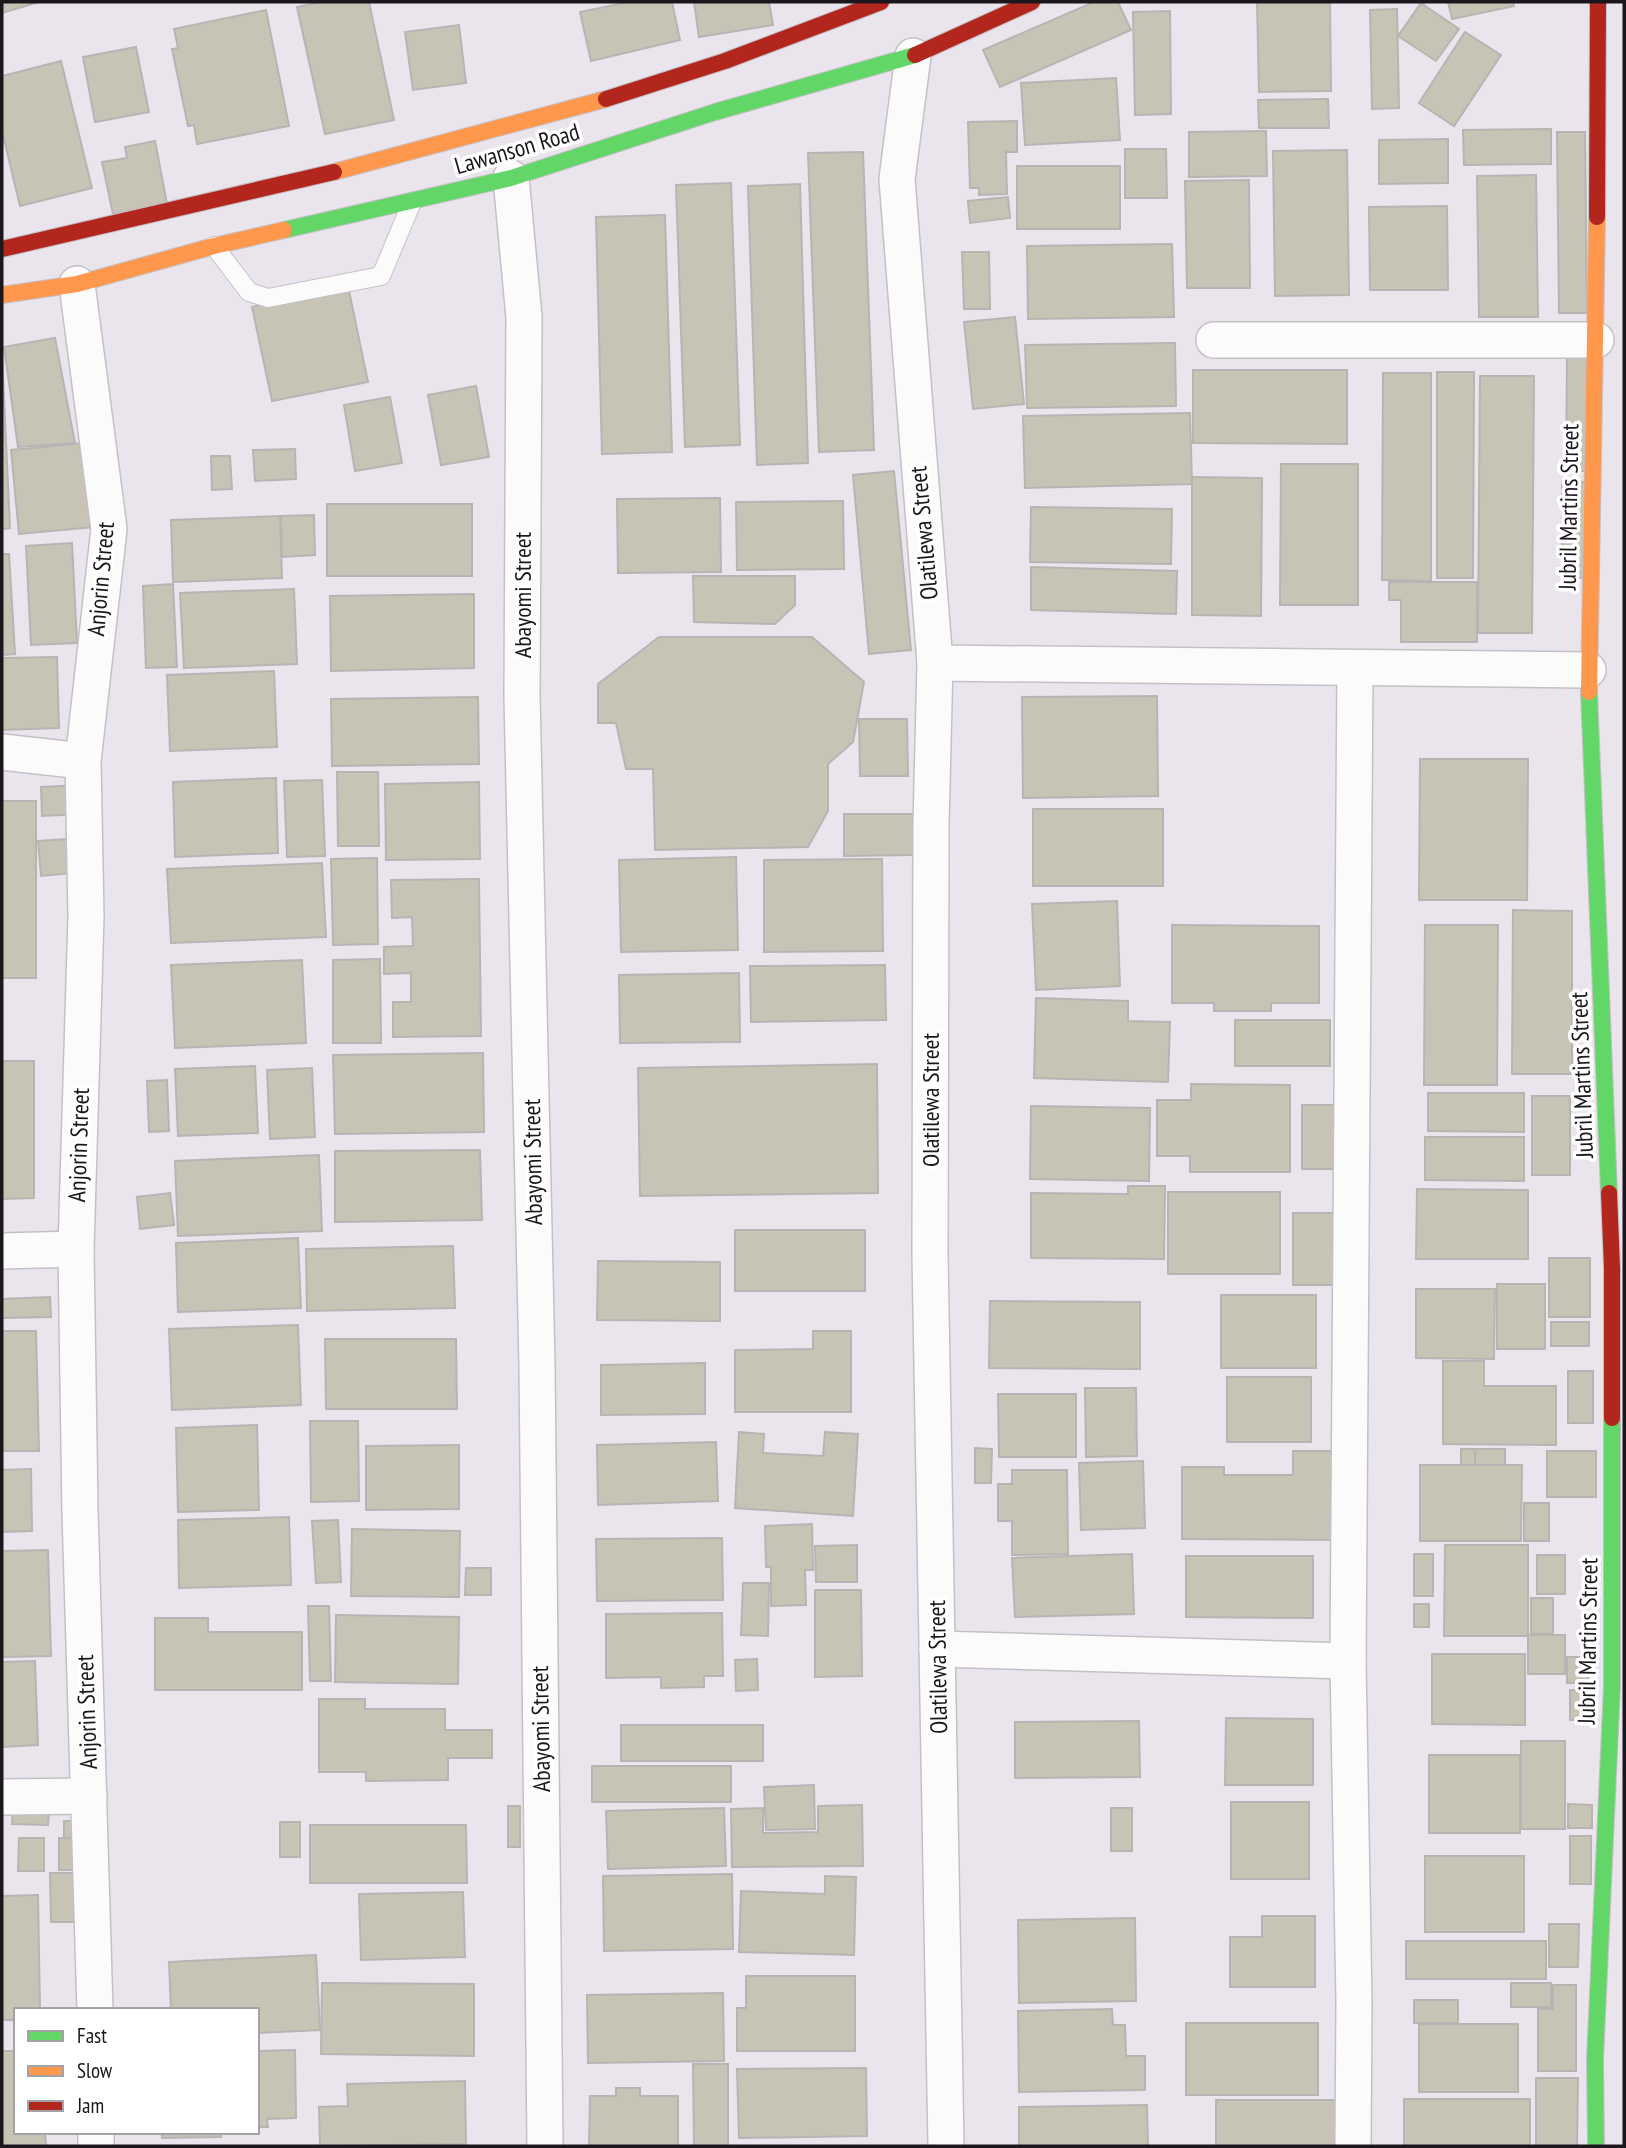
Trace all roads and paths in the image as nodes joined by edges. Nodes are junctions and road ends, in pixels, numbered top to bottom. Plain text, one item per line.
1 (1032, 2) edge
2 (1598, 2) edge
3 (866, 4) edge
4 (913, 56) junction
5 (511, 178) junction
6 (413, 201) junction
7 (214, 246) junction
8 (2, 249) edge
9 (77, 284) junction
10 (2, 295) edge
11 (1214, 340) dead end
12 (1596, 341) junction
13 (934, 663) junction
14 (1355, 668) junction
15 (1588, 670) junction
16 (2, 752) edge
17 (83, 761) junction
18 (76, 1249) junction
19 (2, 1251) edge
20 (937, 1649) junction
21 (1348, 1661) junction
22 (1618, 1686) edge
23 (89, 1796) junction
24 (2, 1797) edge
25 (95, 2008) edge
26 (545, 2146) edge
27 (946, 2146) edge
28 (1353, 2146) edge
29 (1597, 2146) edge

1 - 4 street, Lawanson Road
2 - 12 street, Jubril Martins Street
3 - 8 street, Lawanson Road
4 - 5 street, Lawanson Road
4 - 13 street, Olatilewa Street
5 - 6 street, Lawanson Road
5 - 26 street, Abayomi Street
6 - 7 street, Lawanson Road
6 - 7 lane
7 - 9 street, Lawanson Road
9 - 10 street, Lawanson Road
9 - 17 street, Anjorin Street
11 - 12 street
12 - 15 street, Jubril Martins Street
13 - 14 street
13 - 20 street, Olatilewa Street
14 - 15 street
14 - 21 street
15 - 22 street, Jubril Martins Street
16 - 17 street
17 - 18 street, Anjorin Street
18 - 19 street
18 - 23 street, Anjorin Street
20 - 21 street
20 - 27 street, Olatilewa Street
21 - 28 street
22 - 29 street, Jubril Martins Street
23 - 24 street
23 - 25 street, Anjorin Street

